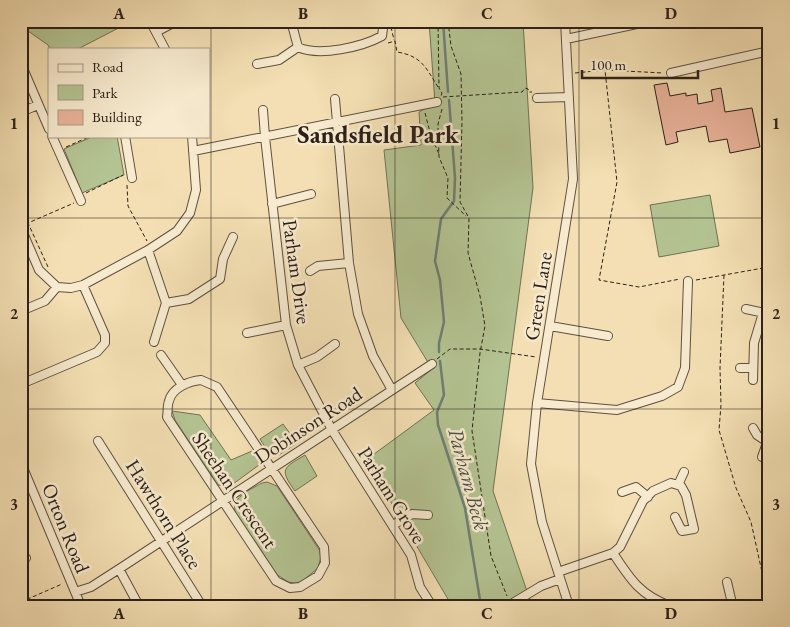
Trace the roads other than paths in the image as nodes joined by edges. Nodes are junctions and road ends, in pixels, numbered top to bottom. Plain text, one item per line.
1 (150, 21) edge
2 (177, 21) edge
3 (291, 21) edge
4 (384, 21) edge
5 (565, 21) edge
6 (651, 21) edge
7 (156, 32) junction
8 (566, 39) junction
9 (298, 47) junction
10 (164, 48) edge
11 (769, 51) edge
12 (257, 64) dead end
13 (22, 66) edge
14 (671, 73) road end
15 (537, 95) road end
16 (569, 97) junction
17 (335, 99) dead end
18 (439, 99) road end
19 (38, 104) junction
20 (264, 110) dead end
21 (21, 112) edge
22 (337, 123) junction
23 (48, 127) edge
24 (265, 137) junction
25 (53, 138) edge
26 (125, 138) edge
27 (192, 138) edge
28 (193, 151) junction
29 (132, 178) dead end
30 (311, 194) dead end
31 (80, 199) road end
32 (272, 204) junction
33 (22, 234) edge
34 (233, 237) dead end
35 (147, 246) junction
36 (349, 263) junction
37 (310, 271) dead end
38 (688, 281) road end
39 (83, 284) junction
40 (57, 287) junction
41 (166, 303) junction
42 (746, 309) dead end
43 (21, 311) edge
44 (766, 314) edge
45 (286, 325) junction
46 (550, 326) junction
47 (247, 333) dead end
48 (608, 336) dead end
49 (154, 342) dead end
50 (335, 344) dead end
51 (161, 355) dead end
52 (432, 364) road end
53 (298, 365) junction
54 (740, 368) dead end
55 (752, 368) junction
56 (753, 380) dead end
57 (26, 382) dead end
58 (182, 386) junction
59 (392, 390) junction
60 (537, 403) junction
61 (753, 428) dead end
62 (332, 430) junction
63 (98, 441) dead end
64 (768, 443) edge
65 (762, 457) dead end
66 (21, 463) edge
67 (272, 469) junction
68 (684, 472) dead end
69 (678, 486) junction
70 (622, 492) dead end
71 (648, 497) junction
72 (222, 501) junction
73 (428, 515) dead end
74 (675, 517) dead end
75 (393, 525) junction
76 (162, 541) junction
77 (613, 554) junction
78 (119, 569) junction
79 (559, 576) junction
80 (727, 582) dead end
81 (75, 592) junction
82 (652, 603) edge
83 (509, 605) edge
84 (81, 606) edge
85 (139, 606) edge
86 (202, 606) edge
87 (432, 606) edge
88 (569, 606) edge
89 (670, 606) edge
90 (729, 606) edge

1 - 7 street
2 - 7 street
3 - 9 street
4 - 9 street
5 - 8 street, Green Lane
6 - 8 street
7 - 10 street
8 - 16 street, Green Lane
9 - 12 street
11 - 14 street
13 - 19 street
15 - 16 street
16 - 46 street, Green Lane
17 - 22 street
18 - 22 street
19 - 21 street
19 - 23 street
20 - 24 street, Parham Drive
22 - 24 street
22 - 36 street
24 - 28 street
24 - 32 street, Parham Drive
25 - 31 street
26 - 29 street
27 - 28 street
28 - 35 street
30 - 32 street
32 - 45 street, Parham Drive
33 - 40 street
34 - 41 street
35 - 39 street
35 - 41 street
36 - 37 street
36 - 59 street
38 - 60 street
39 - 40 street
39 - 57 street
40 - 43 street
41 - 49 street
42 - 44 street
44 - 55 street
45 - 47 street
45 - 53 street, Parham Drive
46 - 48 street
46 - 60 street, Green Lane
50 - 53 street
51 - 58 street
52 - 59 street, Dobinson Road
53 - 62 street, Parham Drive
54 - 55 street
55 - 56 street
58 - 67 street, Sheehan Crescent
58 - 72 street, Sheehan Crescent
59 - 62 street, Dobinson Road
60 - 79 street, Green Lane
61 - 64 street
62 - 67 street, Dobinson Road
62 - 75 street, Parham Grove
63 - 76 street, Hawthorn Place
64 - 65 street
66 - 81 street, Orton Road
67 - 72 street, Dobinson Road
67 - 72 street, Sheehan Crescent
68 - 69 street
69 - 71 street
69 - 74 street
70 - 71 street
71 - 77 street
72 - 76 street, Dobinson Road
73 - 75 street
75 - 87 street, Parham Grove
76 - 78 street, Dobinson Road
76 - 86 street, Hawthorn Place
77 - 79 street
77 - 82 street
78 - 81 street, Dobinson Road
78 - 85 street
79 - 83 street
79 - 88 street, Green Lane
80 - 90 street
81 - 84 street, Orton Road
82 - 89 street

